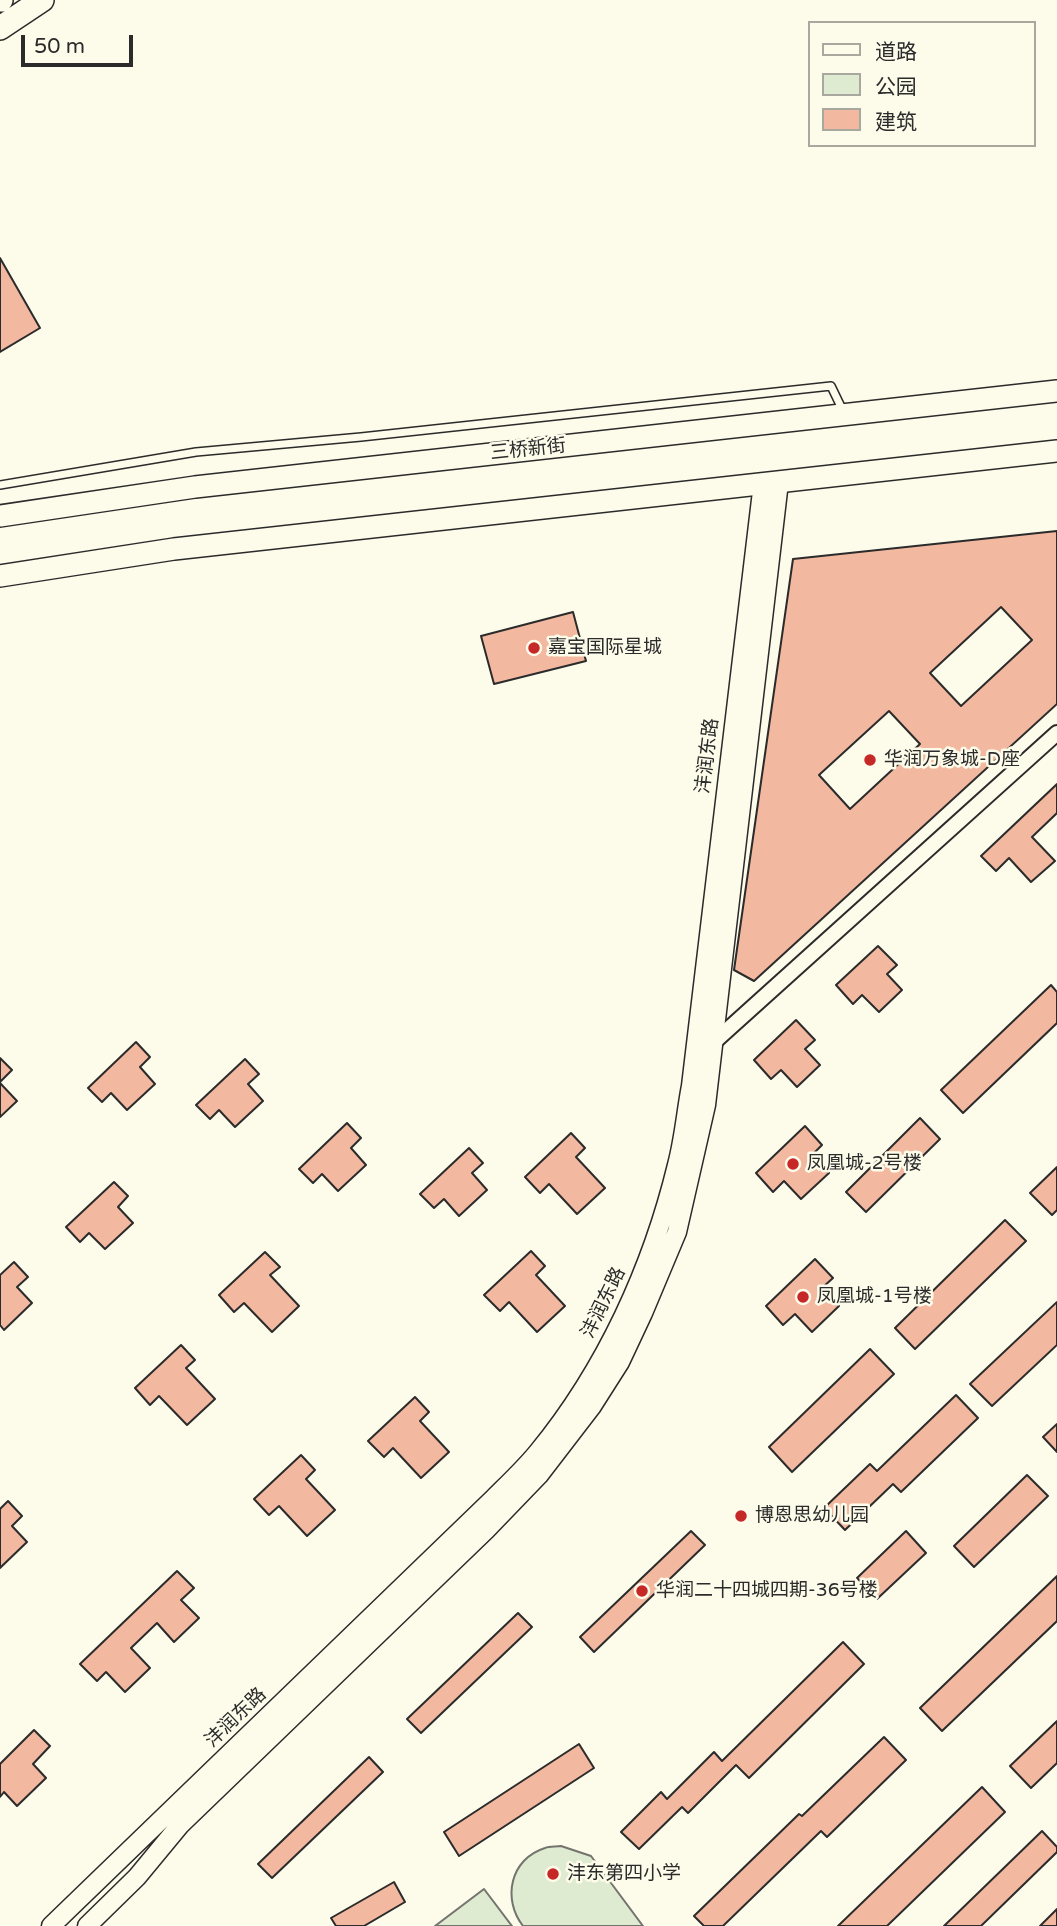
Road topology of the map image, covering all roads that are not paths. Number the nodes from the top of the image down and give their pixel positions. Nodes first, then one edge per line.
1 (43, 0) edge
2 (0, 28) edge
3 (1057, 391) edge
4 (844, 414) junction
5 (1057, 451) edge
6 (771, 483) junction
7 (0, 485) edge
8 (0, 516) edge
9 (0, 576) edge
10 (1057, 733) edge
11 (714, 1042) junction
12 (51, 1926) edge
13 (87, 1926) edge

1 - 2 highway
3 - 4 main road, 三桥新街
4 - 7 lane
4 - 8 main road, 三桥新街
5 - 6 main road
6 - 9 main road
6 - 11 street, 沣润东路
6 - 12 street, 沣润东路
10 - 11 street
11 - 13 street, 沣润东路

